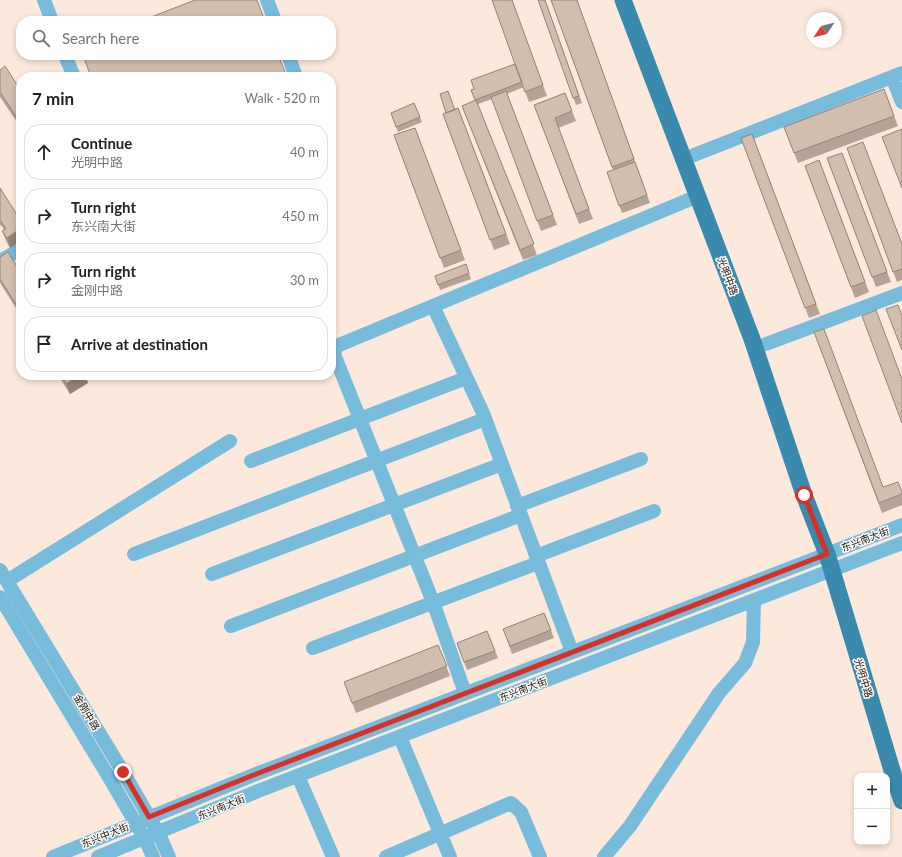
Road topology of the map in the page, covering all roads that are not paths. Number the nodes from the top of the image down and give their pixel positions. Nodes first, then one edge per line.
1 (44, 0) edge
2 (266, 0) edge
3 (623, 0) edge
4 (635, 0) edge
5 (50, 16) edge
6 (273, 16) edge
7 (67, 60) edge
8 (290, 60) edge
9 (72, 72) edge
10 (294, 72) edge
11 (897, 75) edge
12 (902, 102) edge
13 (694, 154) junction
14 (698, 196) junction
15 (16, 251) edge
16 (0, 261) edge
17 (902, 292) edge
18 (433, 306) junction
19 (766, 344) junction
20 (336, 348) edge
21 (336, 359) edge
22 (466, 378) junction
23 (360, 419) junction
24 (485, 419) junction
25 (230, 441) dead end
26 (641, 459) dead end
27 (251, 461) dead end
28 (376, 461) junction
29 (502, 464) junction
30 (394, 505) junction
31 (519, 511) junction
32 (654, 511) dead end
33 (902, 525) edge
34 (902, 543) edge
35 (134, 554) dead end
36 (827, 554) junction
37 (414, 555) junction
38 (537, 560) junction
39 (832, 570) junction
40 (212, 574) dead end
41 (3, 575) edge
42 (0, 598) edge
43 (754, 600) junction
44 (433, 602) junction
45 (231, 626) dead end
46 (313, 648) dead end
47 (572, 652) junction
48 (465, 693) junction
49 (400, 736) junction
50 (298, 776) junction
51 (902, 801) edge
52 (149, 817) junction
53 (135, 823) junction
54 (158, 832) junction
55 (440, 833) junction
56 (144, 838) junction
57 (53, 857) edge
58 (98, 857) edge
59 (153, 857) edge
60 (169, 857) edge
61 (333, 857) edge
62 (386, 857) edge
63 (450, 857) edge
64 (540, 857) edge
65 (604, 857) edge

1 - 5 street
2 - 6 street
3 - 14 main road, 光明中路
4 - 13 main road, 光明中路
7 - 9 street
8 - 10 street
11 - 12 street
11 - 13 street
13 - 19 main road, 光明中路
14 - 18 street
14 - 36 main road, 光明中路
15 - 16 street
17 - 19 street
18 - 20 street
18 - 22 street
19 - 36 main road, 光明中路
21 - 23 street
22 - 23 street
22 - 24 street
23 - 27 street
23 - 28 street
24 - 28 street
24 - 29 street
25 - 41 street
26 - 31 street
28 - 30 street
28 - 35 street
29 - 30 street
29 - 31 street
30 - 37 street
30 - 40 street
31 - 37 street
31 - 38 street
32 - 38 street
33 - 36 street, 东兴南大街
34 - 39 street, 东兴南大街
36 - 39 main road, 光明中路
36 - 47 street, 东兴南大街
37 - 44 street
37 - 45 street
38 - 44 street
38 - 47 street
39 - 43 street, 东兴南大街
39 - 51 main road, 光明中路
41 - 52 street, 金刚中路
42 - 53 street, 金刚中路
43 - 49 street, 东兴南大街
43 - 65 street
44 - 46 street
44 - 48 street
47 - 48 street, 东兴南大街
48 - 52 street, 东兴南大街
49 - 50 street, 东兴南大街
49 - 55 street
50 - 54 street, 东兴南大街
50 - 61 street
52 - 53 street, 东兴南大街
52 - 54 street, 金刚中路
53 - 56 street, 金刚中路
53 - 57 street, 东兴中大街
54 - 56 street, 东兴南大街
54 - 60 street, 金刚中路
55 - 62 street
55 - 63 street
55 - 64 street
56 - 58 street, 东兴中大街
56 - 59 street, 金刚中路

